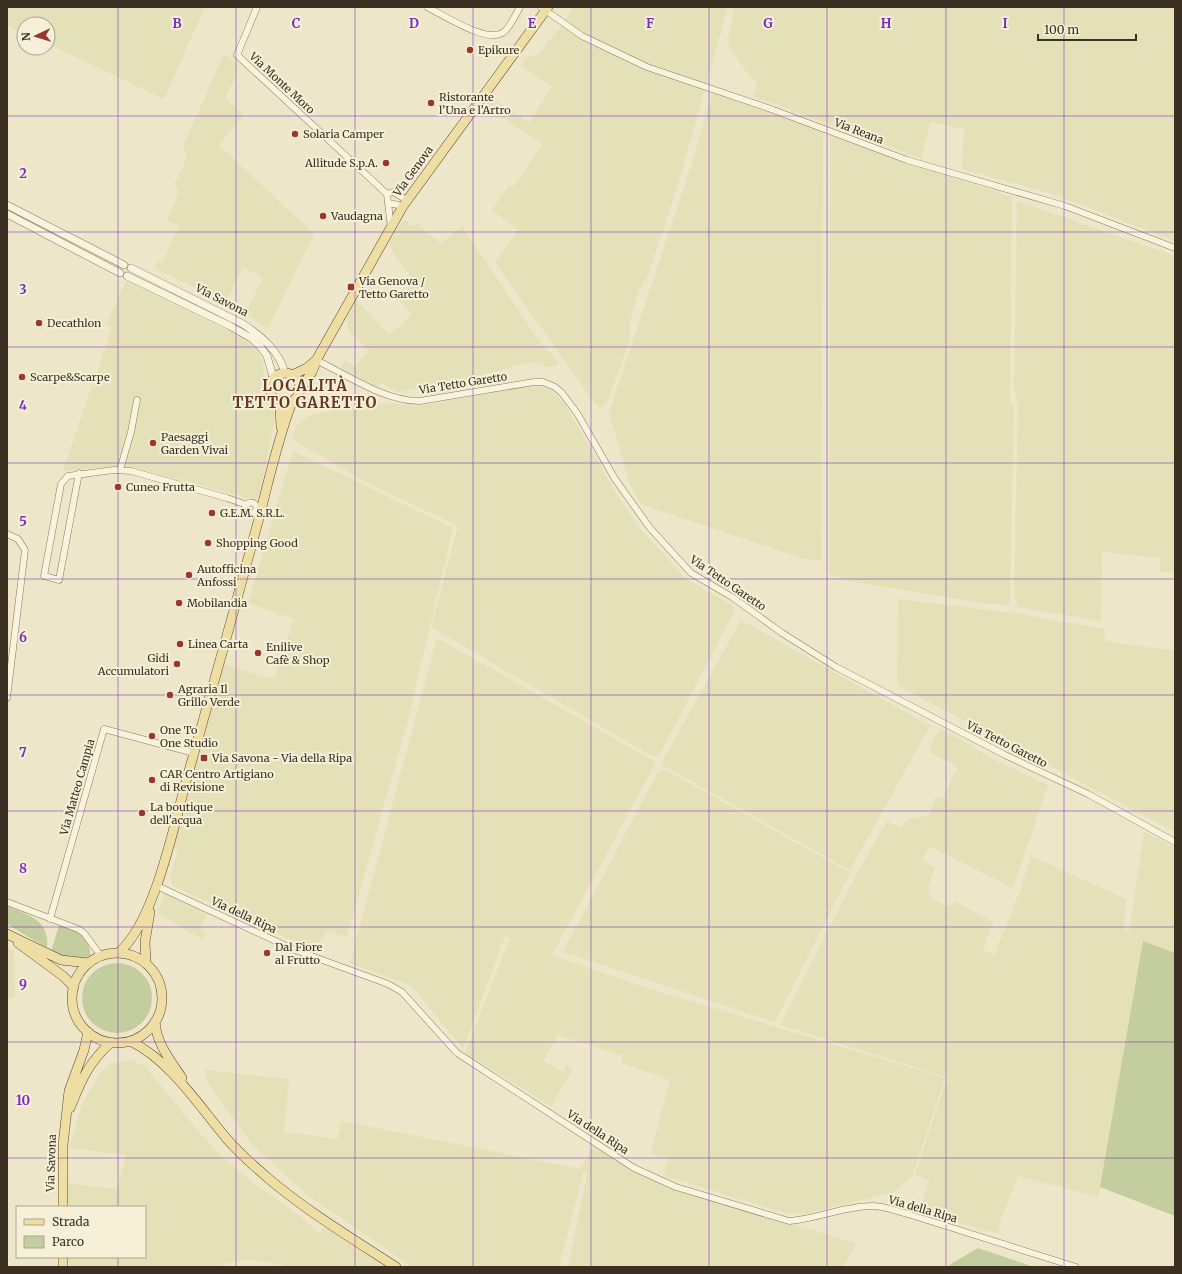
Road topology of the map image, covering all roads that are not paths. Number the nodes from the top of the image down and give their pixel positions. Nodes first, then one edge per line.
1 (257, 7) edge
2 (427, 7) edge
3 (520, 7) edge
4 (545, 8) edge
5 (387, 194) junction
6 (388, 203) junction
7 (405, 203) junction
8 (7, 205) edge
9 (7, 214) edge
10 (391, 228) junction
11 (1175, 248) edge
12 (316, 360) junction
13 (288, 375) junction
14 (274, 380) junction
15 (300, 388) junction
16 (137, 400) dead end
17 (278, 401) junction
18 (292, 402) junction
19 (281, 434) junction
20 (120, 470) junction
21 (79, 473) junction
22 (259, 511) junction
23 (7, 534) edge
24 (7, 698) edge
25 (194, 753) junction
26 (1175, 842) edge
27 (157, 886) junction
28 (152, 899) junction
29 (7, 902) edge
30 (50, 919) junction
31 (7, 934) edge
32 (35, 951) junction
33 (118, 953) junction
34 (101, 956) junction
35 (146, 963) junction
36 (88, 964) junction
37 (74, 986) junction
38 (156, 1021) junction
39 (88, 1032) junction
40 (130, 1041) junction
41 (111, 1042) junction
42 (193, 1096) junction
43 (66, 1119) junction
44 (62, 1206) edge
45 (396, 1267) edge
46 (1076, 1267) edge

1 - 5 street, Via Monte Moro
2 - 3 street
4 - 7 main road, Via Genova
4 - 11 street, Via Reana
5 - 6 street
5 - 7 street, Via Monte Moro
6 - 7 street
6 - 10 street
7 - 10 main road, Via Genova
8 - 13 street, Via Savona
9 - 14 street, Via Savona
10 - 12 main road, Via Genova
12 - 13 main road, Via Genova
12 - 15 main road, Via Genova
12 - 26 street, Via Tetto Garetto
13 - 14 main road
13 - 15 main road
14 - 17 main road
15 - 18 main road
16 - 20 street
17 - 18 main road
17 - 19 main road
18 - 19 main road
19 - 22 main road
20 - 21 street
20 - 22 street
21 - 21 street
22 - 25 main road
23 - 24 street
25 - 27 main road
25 - 30 street, Via Matteo Campia
27 - 28 main road
27 - 46 street, Via della Ripa
28 - 33 main road
28 - 35 main road
29 - 30 street
30 - 34 street
31 - 32 main road
32 - 36 main road
32 - 37 main road
33 - 34 main road
33 - 35 main road
34 - 36 main road
35 - 38 main road
36 - 37 main road
37 - 39 main road
38 - 40 main road
38 - 42 main road
39 - 41 main road
39 - 43 main road, Via Savona
40 - 41 main road
40 - 42 main road
41 - 43 main road, Via Savona
42 - 45 main road
43 - 44 main road, Via Savona

